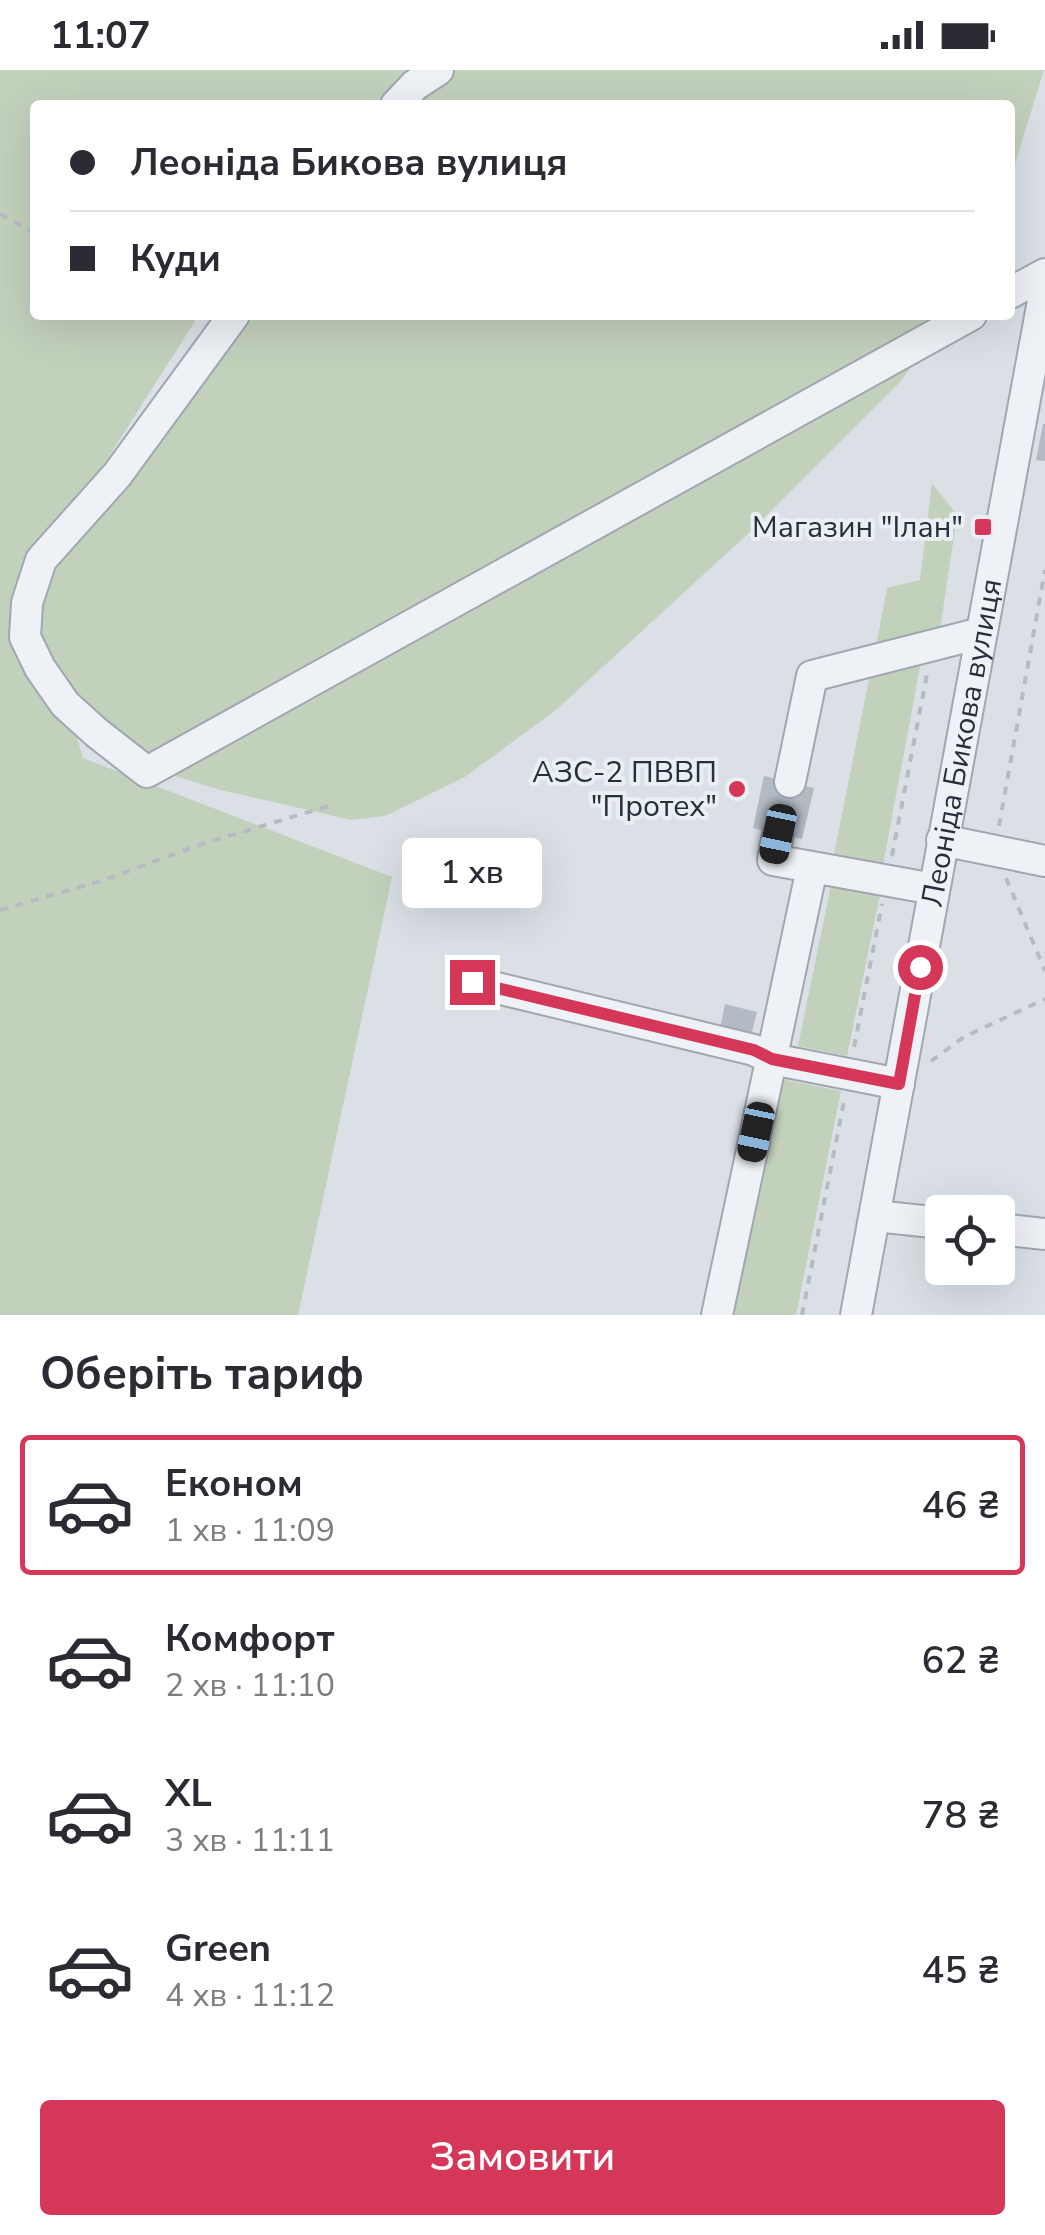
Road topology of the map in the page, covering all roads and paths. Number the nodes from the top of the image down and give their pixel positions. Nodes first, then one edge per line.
1 (438, 70) edge
2 (401, 100) edge
3 (0, 214) edge
4 (30, 229) edge
5 (1045, 274) edge
6 (1045, 290) edge
7 (1015, 291) edge
8 (230, 320) edge
9 (962, 320) edge
10 (1045, 570) edge
11 (981, 633) junction
12 (933, 644) junction
13 (790, 782) tunnel mouth
14 (332, 805) dead end
15 (778, 834) tunnel mouth
16 (942, 840) junction
17 (994, 850) junction
18 (1045, 861) edge
19 (812, 868) junction
20 (886, 882) junction
21 (934, 889) junction
22 (0, 910) edge
23 (1045, 972) edge
24 (472, 982) dead end
25 (1045, 999) edge
26 (964, 1037) dead end
27 (772, 1059) junction
28 (849, 1075) junction
29 (899, 1084) junction
30 (875, 1216) junction
31 (925, 1221) edge
32 (1015, 1231) edge
33 (1045, 1234) edge
34 (717, 1315) edge
35 (802, 1315) edge
36 (856, 1315) edge

1 - 2 street
3 - 4 path
5 - 7 street
6 - 11 street, Леоніда Бикова вулиця
8 - 9 street
10 - 17 path
11 - 12 street
11 - 16 street, Леоніда Бикова вулиця
12 - 13 street
12 - 20 path
14 - 22 path
15 - 19 street
16 - 17 street
16 - 21 street, Леоніда Бикова вулиця
17 - 18 street
17 - 23 path
19 - 20 street
19 - 27 street
20 - 21 street
20 - 28 path
21 - 29 street, Леоніда Бикова вулиця
24 - 27 street
25 - 26 path
27 - 28 street
27 - 34 street
28 - 29 street
28 - 35 path
29 - 30 street, Леоніда Бикова вулиця
30 - 31 street
30 - 36 street, Леоніда Бикова вулиця
32 - 33 street

